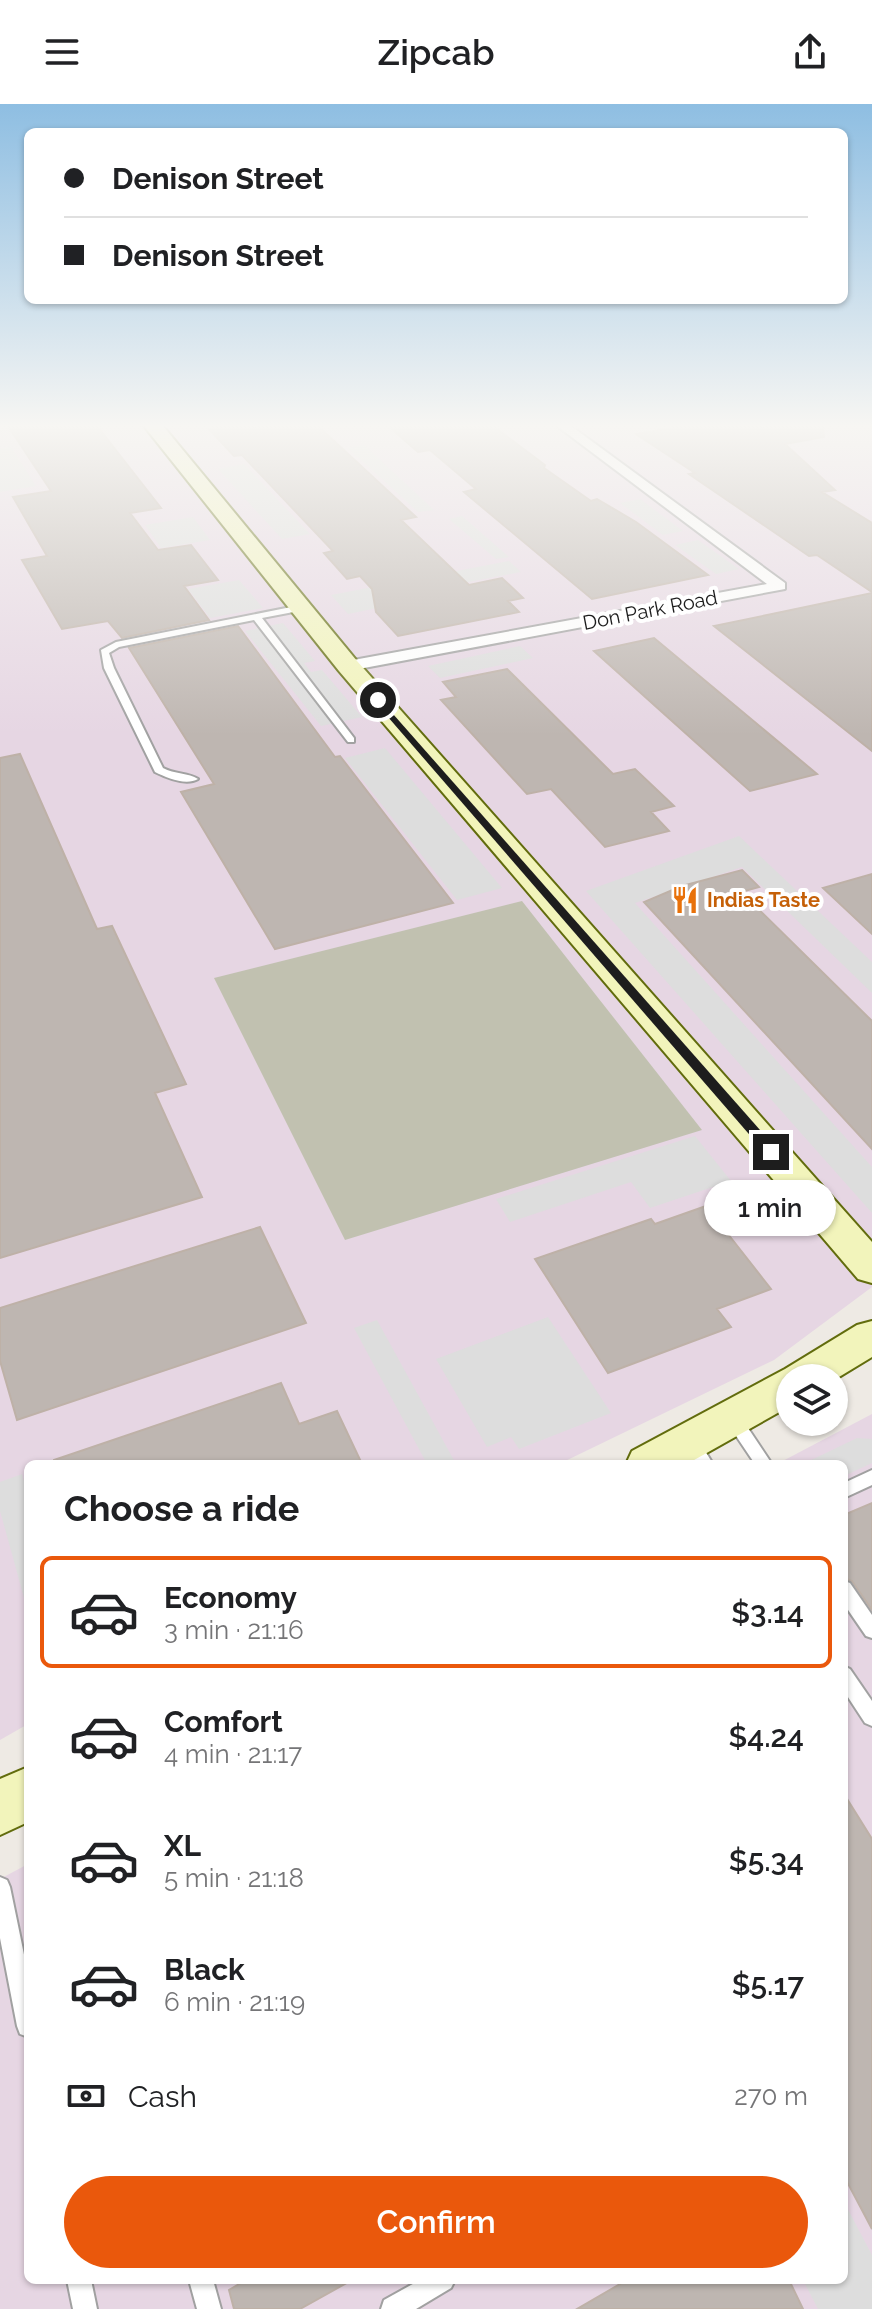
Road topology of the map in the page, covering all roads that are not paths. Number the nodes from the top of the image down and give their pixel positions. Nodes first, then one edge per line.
1 (237, 529) edge
2 (703, 529) edge
3 (301, 608) junction
4 (256, 617) junction
5 (348, 666) junction
6 (351, 740) dead end
7 (193, 779) dead end
8 (872, 1268) edge
9 (872, 1337) edge
10 (826, 1364) edge
11 (776, 1393) edge
12 (731, 1418) junction
13 (697, 1453) edge
14 (666, 1460) edge
15 (761, 1460) edge
16 (872, 1477) edge
17 (848, 1489) edge
18 (848, 1595) edge
19 (872, 1630) edge
20 (848, 1681) edge
21 (872, 1717) edge
22 (24, 1795) edge
23 (0, 1808) edge
24 (0, 1887) edge
25 (24, 2006) edge
26 (80, 2284) edge
27 (202, 2284) edge
28 (436, 2284) edge
29 (85, 2309) edge
30 (209, 2309) edge
31 (393, 2309) edge

1 - 3 street
2 - 5 street, Don Park Road
3 - 4 lane
3 - 5 street
4 - 6 lane
4 - 7 lane
5 - 8 street
9 - 10 street
11 - 12 street
12 - 13 street
12 - 15 lane
13 - 14 street
16 - 17 lane
18 - 19 lane
20 - 21 lane
22 - 23 street
24 - 25 lane
26 - 29 lane
27 - 30 lane
28 - 31 lane

